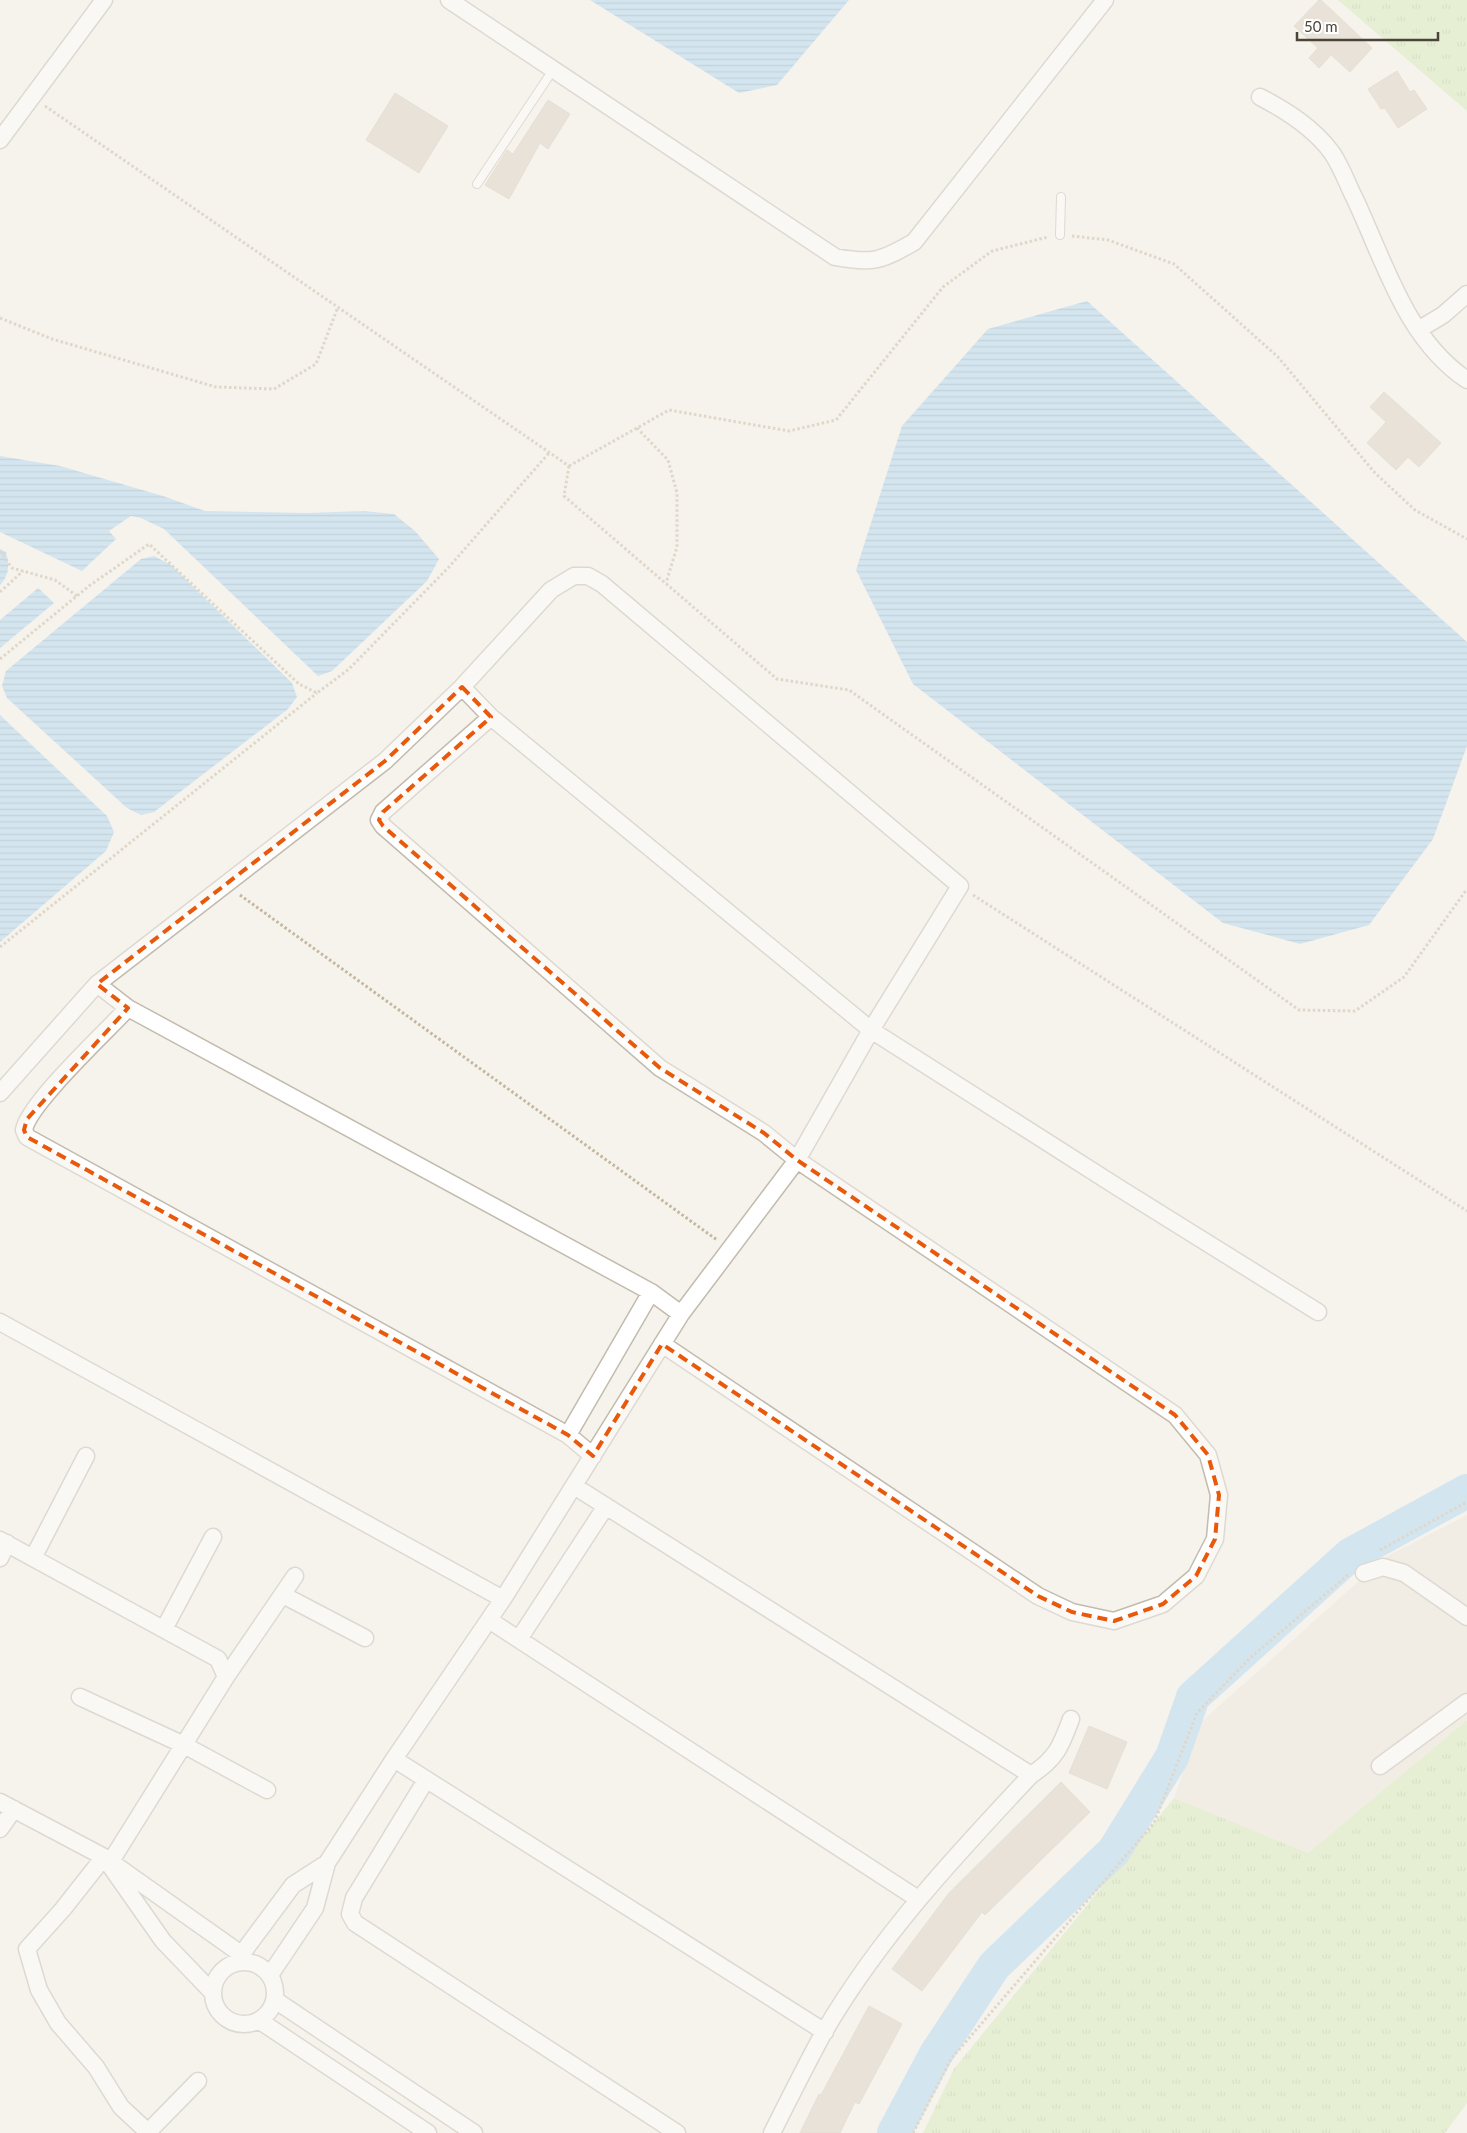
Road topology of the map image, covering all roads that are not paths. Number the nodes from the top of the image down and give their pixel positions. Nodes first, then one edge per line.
1 (104, 0) edge
2 (449, 0) edge
3 (1105, 0) edge
4 (553, 70) junction
5 (1260, 97) dead end
6 (0, 140) edge
7 (477, 184) dead end
8 (1061, 197) dead end
9 (1060, 235) road end
10 (1467, 294) edge
11 (1418, 330) junction
12 (1467, 380) edge
13 (462, 686) junction
14 (491, 717) junction
15 (97, 984) junction
16 (128, 1008) junction
17 (871, 1030) junction
18 (0, 1093) edge
19 (797, 1160) junction
20 (650, 1292) junction
21 (1318, 1312) dead end
22 (681, 1314) junction
23 (0, 1322) edge
24 (662, 1344) junction
25 (568, 1434) junction
26 (86, 1456) dead end
27 (593, 1456) junction
28 (574, 1486) junction
29 (606, 1506) junction
30 (213, 1537) dead end
31 (2, 1547) edge
32 (33, 1558) junction
33 (1358, 1573) road end
34 (295, 1576) dead end
35 (283, 1595) junction
36 (503, 1599) junction
37 (1467, 1617) edge
38 (489, 1620) junction
39 (164, 1629) junction
40 (365, 1638) dead end
41 (519, 1639) junction
42 (226, 1677) junction
43 (80, 1697) dead end
44 (1467, 1702) edge
45 (1071, 1719) dead end
46 (184, 1745) junction
47 (394, 1760) junction
48 (1380, 1766) dead end
49 (1031, 1775) junction
50 (426, 1780) junction
51 (267, 1790) dead end
52 (7, 1806) edge
53 (0, 1829) edge
54 (107, 1859) junction
55 (327, 1863) junction
56 (918, 1899) junction
57 (238, 1959) junction
58 (270, 1975) junction
59 (213, 1993) junction
60 (276, 2000) junction
61 (260, 2021) junction
62 (825, 2032) junction
63 (198, 2082) dead end
64 (149, 2133) edge
65 (428, 2133) edge
66 (474, 2133) edge
67 (677, 2133) edge
68 (772, 2133) edge

1 - 6 street
2 - 4 street
3 - 4 street
4 - 7 lane
5 - 11 street
8 - 9 lane
10 - 11 street
11 - 12 street
13 - 14 street
13 - 15 street
13 - 17 street
14 - 17 street
14 - 19 street
15 - 16 street
15 - 18 street
16 - 20 street
16 - 25 street
17 - 19 street
17 - 21 street
19 - 22 street
19 - 24 street
20 - 22 street
20 - 25 street
22 - 24 street
23 - 36 street
24 - 27 street
25 - 27 street
26 - 32 street
27 - 28 street
28 - 29 street
28 - 36 street
29 - 41 street
29 - 49 street
30 - 39 street
31 - 32 street
32 - 39 street
33 - 37 street
34 - 35 street
35 - 40 street
35 - 42 street
36 - 38 street
38 - 41 street
38 - 47 street
39 - 42 street
41 - 56 street
42 - 46 street
43 - 46 street
44 - 48 street
45 - 49 street
46 - 51 street
46 - 54 street
47 - 50 street
47 - 55 street
49 - 56 street
50 - 62 street
50 - 67 street
52 - 53 street
52 - 54 street
54 - 57 street
54 - 59 street
54 - 64 street
55 - 57 street
55 - 58 street
56 - 62 street
57 - 58 street
57 - 59 street
58 - 60 street
59 - 61 street
60 - 61 street
60 - 66 street
61 - 65 street
62 - 68 street
63 - 64 street

